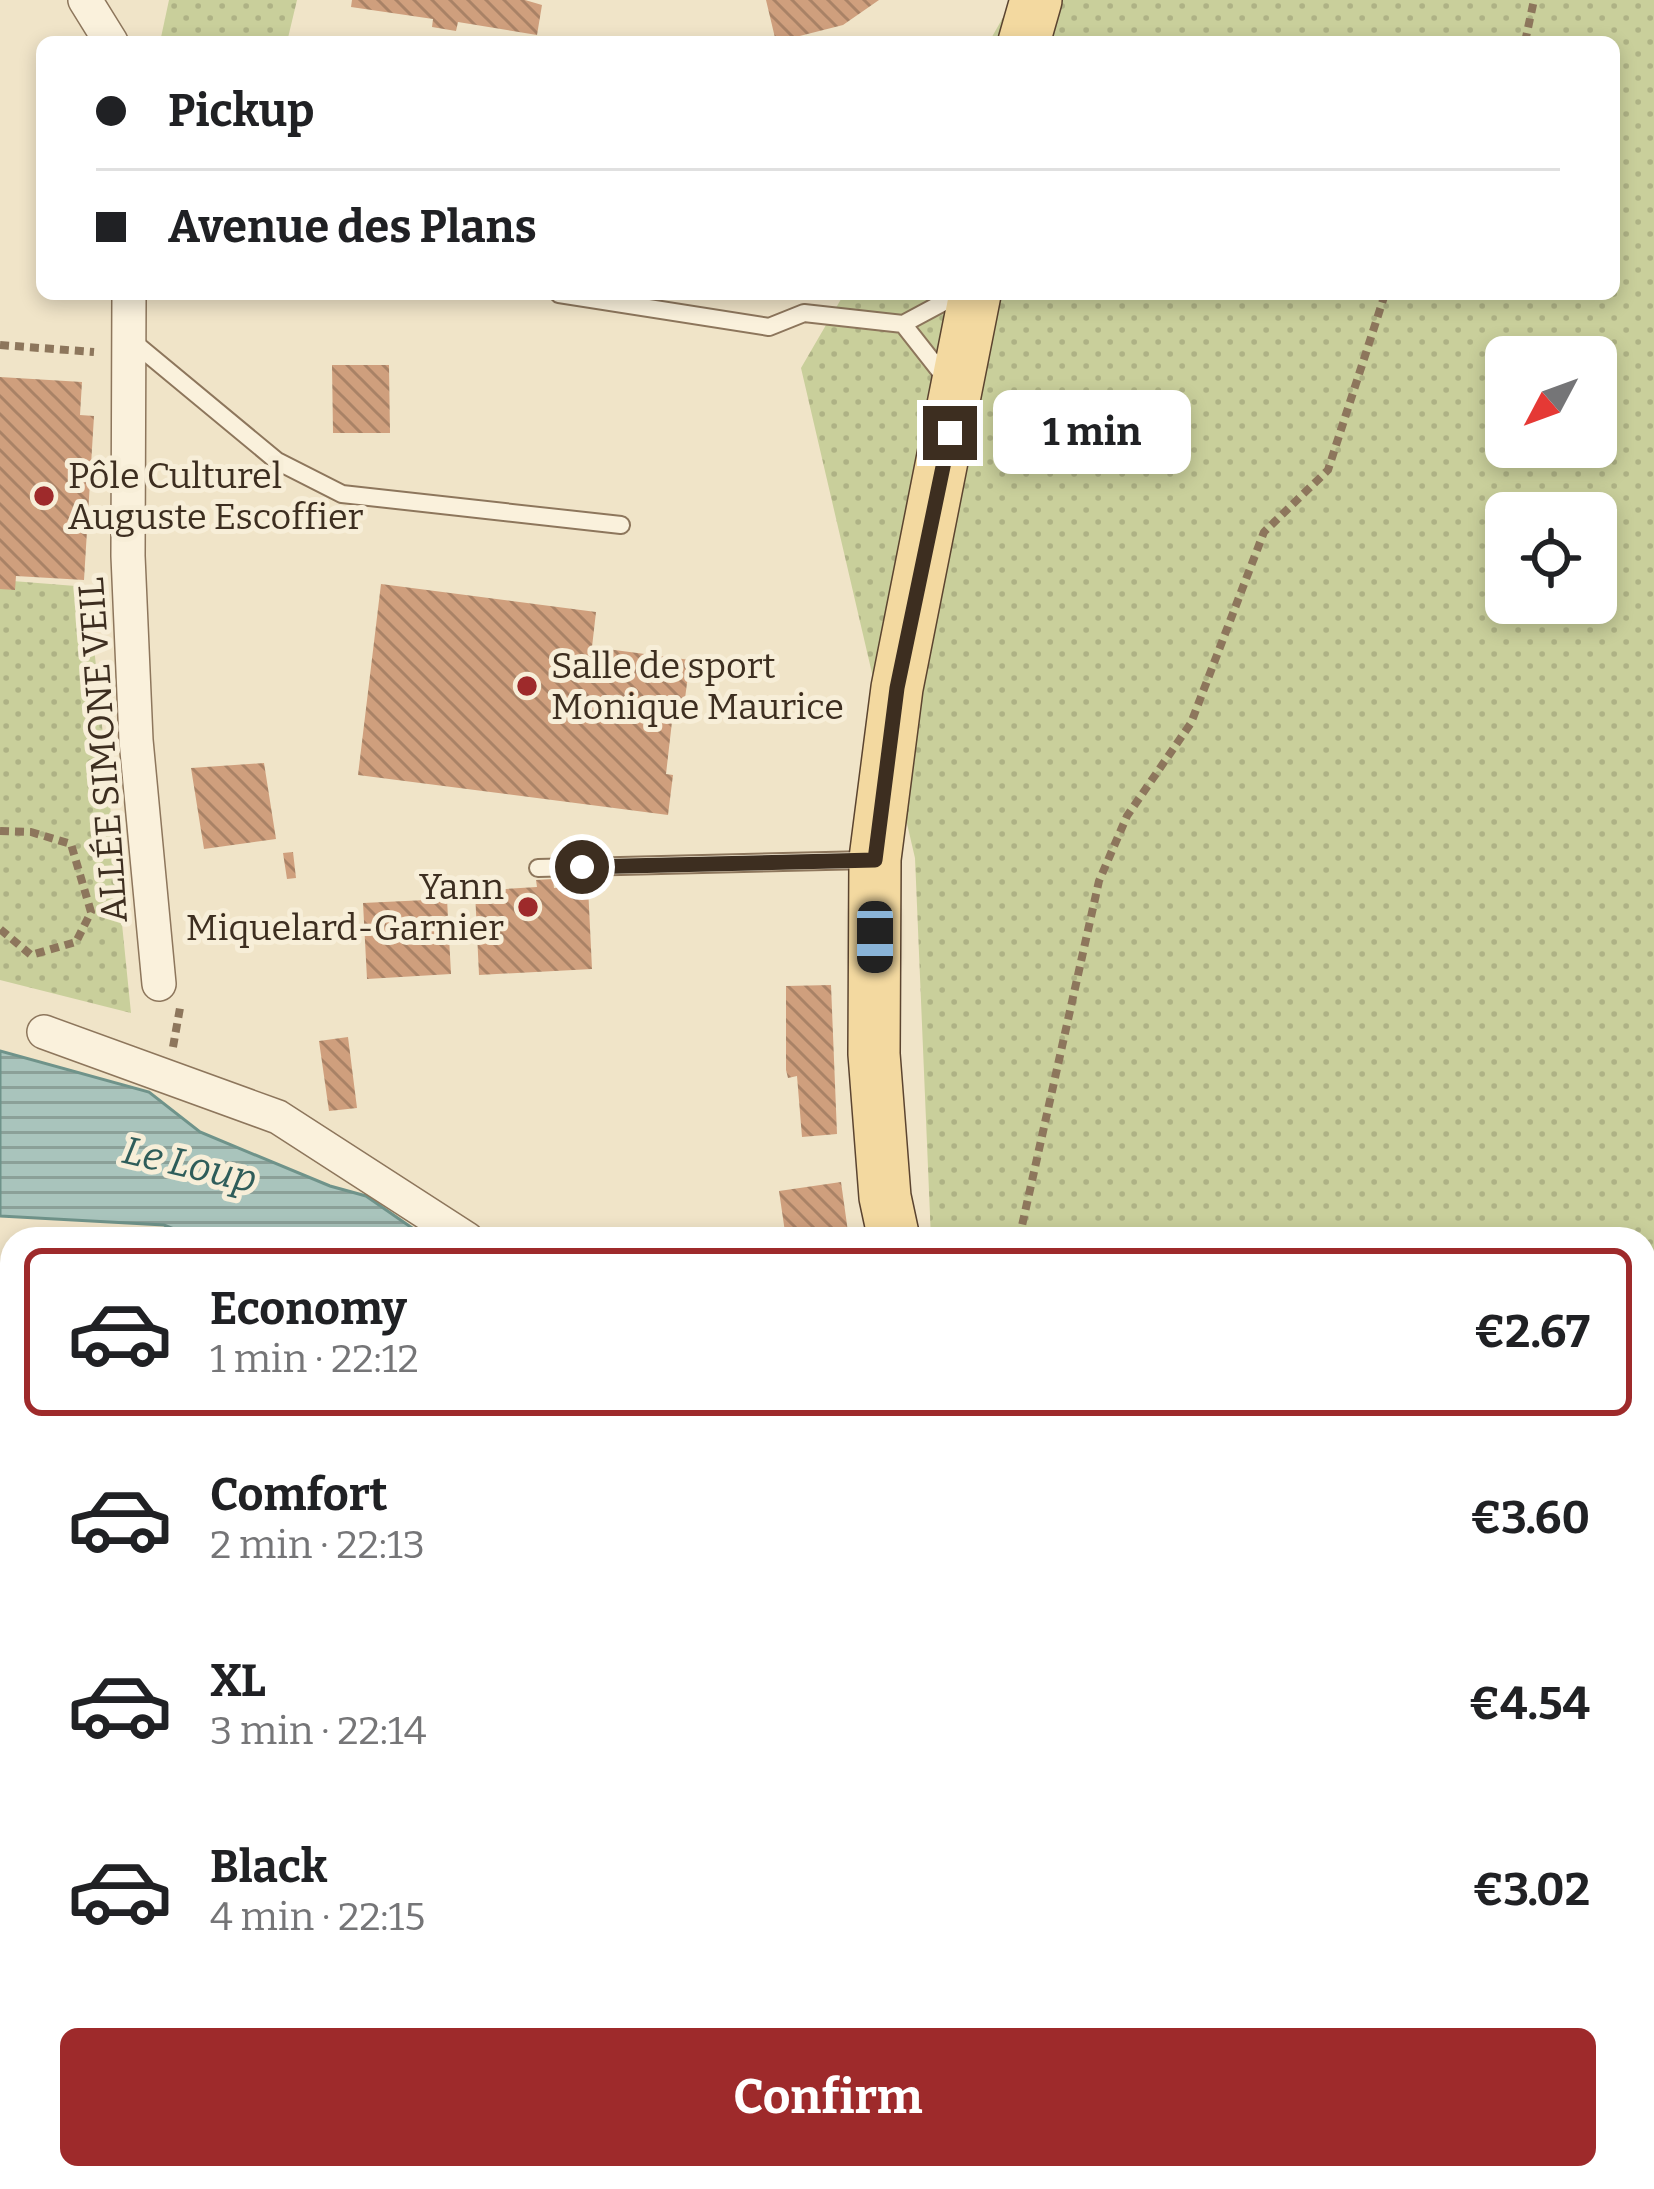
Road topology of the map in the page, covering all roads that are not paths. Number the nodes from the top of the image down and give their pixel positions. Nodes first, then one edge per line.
1 (85, 0) edge
2 (1036, 0) edge
3 (108, 36) edge
4 (1026, 36) edge
5 (129, 300) edge
6 (597, 300) edge
7 (948, 300) edge
8 (974, 300) edge
9 (903, 324) junction
10 (131, 339) junction
11 (956, 401) junction
12 (622, 525) dead end
13 (875, 860) junction
14 (538, 868) dead end
15 (159, 984) road end
16 (44, 1032) dead end
17 (448, 1227) edge
18 (891, 1227) edge

1 - 3 street
2 - 4 main road
5 - 10 street, ALLÉE SIMONE VEIL
6 - 9 lane
7 - 9 lane
8 - 11 main road
9 - 11 lane
10 - 12 lane
10 - 15 street, ALLÉE SIMONE VEIL
11 - 13 main road
13 - 14 lane
13 - 18 main road
16 - 17 street

